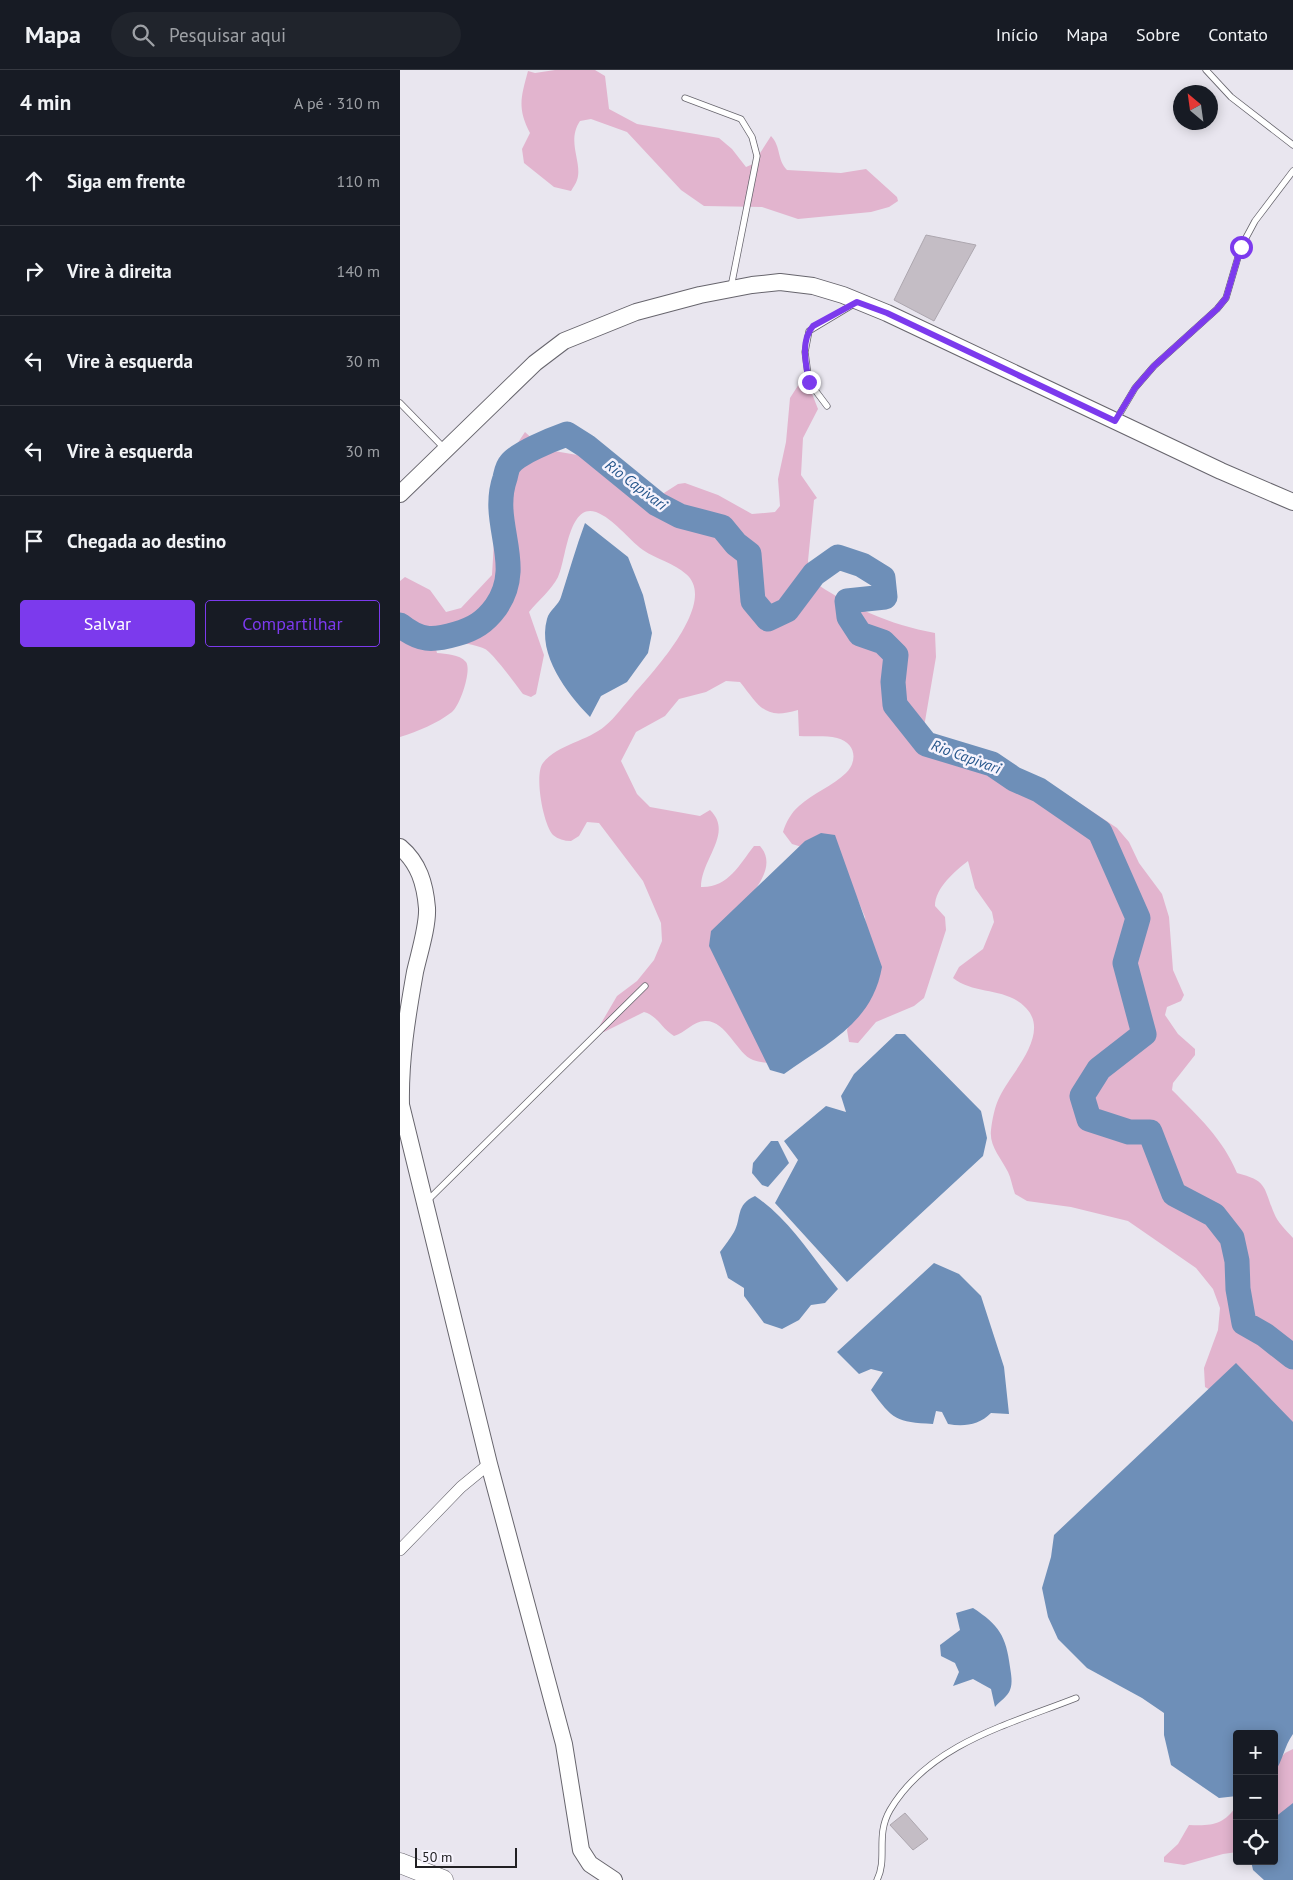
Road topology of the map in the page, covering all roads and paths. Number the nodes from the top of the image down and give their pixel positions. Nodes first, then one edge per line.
1 (1206, 70) edge
2 (685, 98) dead end
3 (1293, 146) edge
4 (1293, 171) edge
5 (731, 289) junction
6 (857, 302) junction
7 (400, 403) edge
8 (827, 406) dead end
9 (1115, 421) junction
10 (446, 449) junction
11 (400, 494) edge
12 (1293, 502) edge
13 (400, 848) edge
14 (645, 986) dead end
15 (425, 1203) junction
16 (489, 1464) junction
17 (400, 1550) edge
18 (1076, 1698) dead end
19 (400, 1863) edge
20 (443, 1880) edge
21 (614, 1880) edge
22 (877, 1880) edge

1 - 3 lane
2 - 5 lane
4 - 9 lane
5 - 6 main road
5 - 10 main road
6 - 8 lane
6 - 9 main road
7 - 10 lane
9 - 12 main road
10 - 11 main road
13 - 15 main road
14 - 15 lane
15 - 16 main road
16 - 17 street
16 - 21 main road
18 - 22 lane
19 - 20 highway

